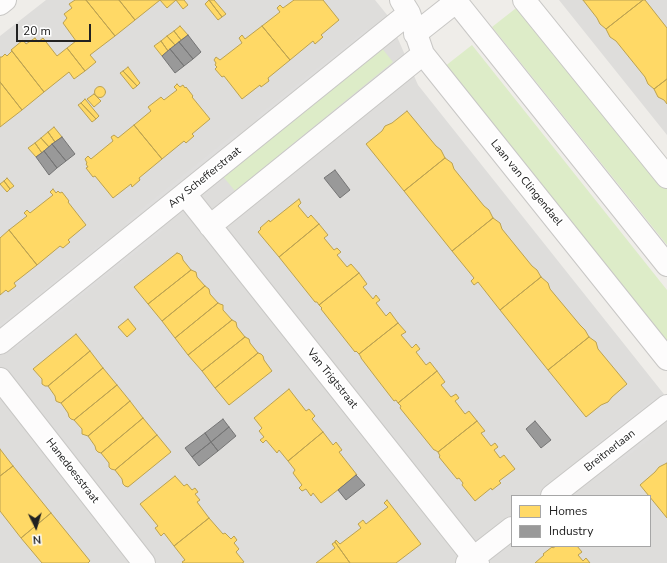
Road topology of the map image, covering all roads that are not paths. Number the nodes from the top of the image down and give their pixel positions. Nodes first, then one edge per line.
1 (5, 0) edge
2 (456, 0) edge
3 (524, 0) edge
4 (0, 4) edge
5 (405, 7) edge
6 (415, 34) junction
7 (423, 54) junction
8 (667, 177) edge
9 (185, 194) junction
10 (210, 226) junction
11 (667, 265) edge
12 (0, 343) edge
13 (667, 359) edge
14 (0, 379) edge
15 (667, 406) edge
16 (553, 495) edge
17 (511, 529) edge
18 (473, 561) edge
19 (144, 563) edge

1 - 4 street
2 - 6 street
2 - 11 street
3 - 8 street
5 - 6 street, Laan van Clingendael
5 - 9 street, Ary Schefferstraat
6 - 7 street, Laan van Clingendael
7 - 10 street
7 - 13 street, Laan van Clingendael
9 - 10 street, Van Trigtstraat
9 - 12 street, Ary Schefferstraat
10 - 18 street, Van Trigtstraat
14 - 19 street, Hanedoesstraat
15 - 16 street, Breitnerlaan
17 - 18 street

